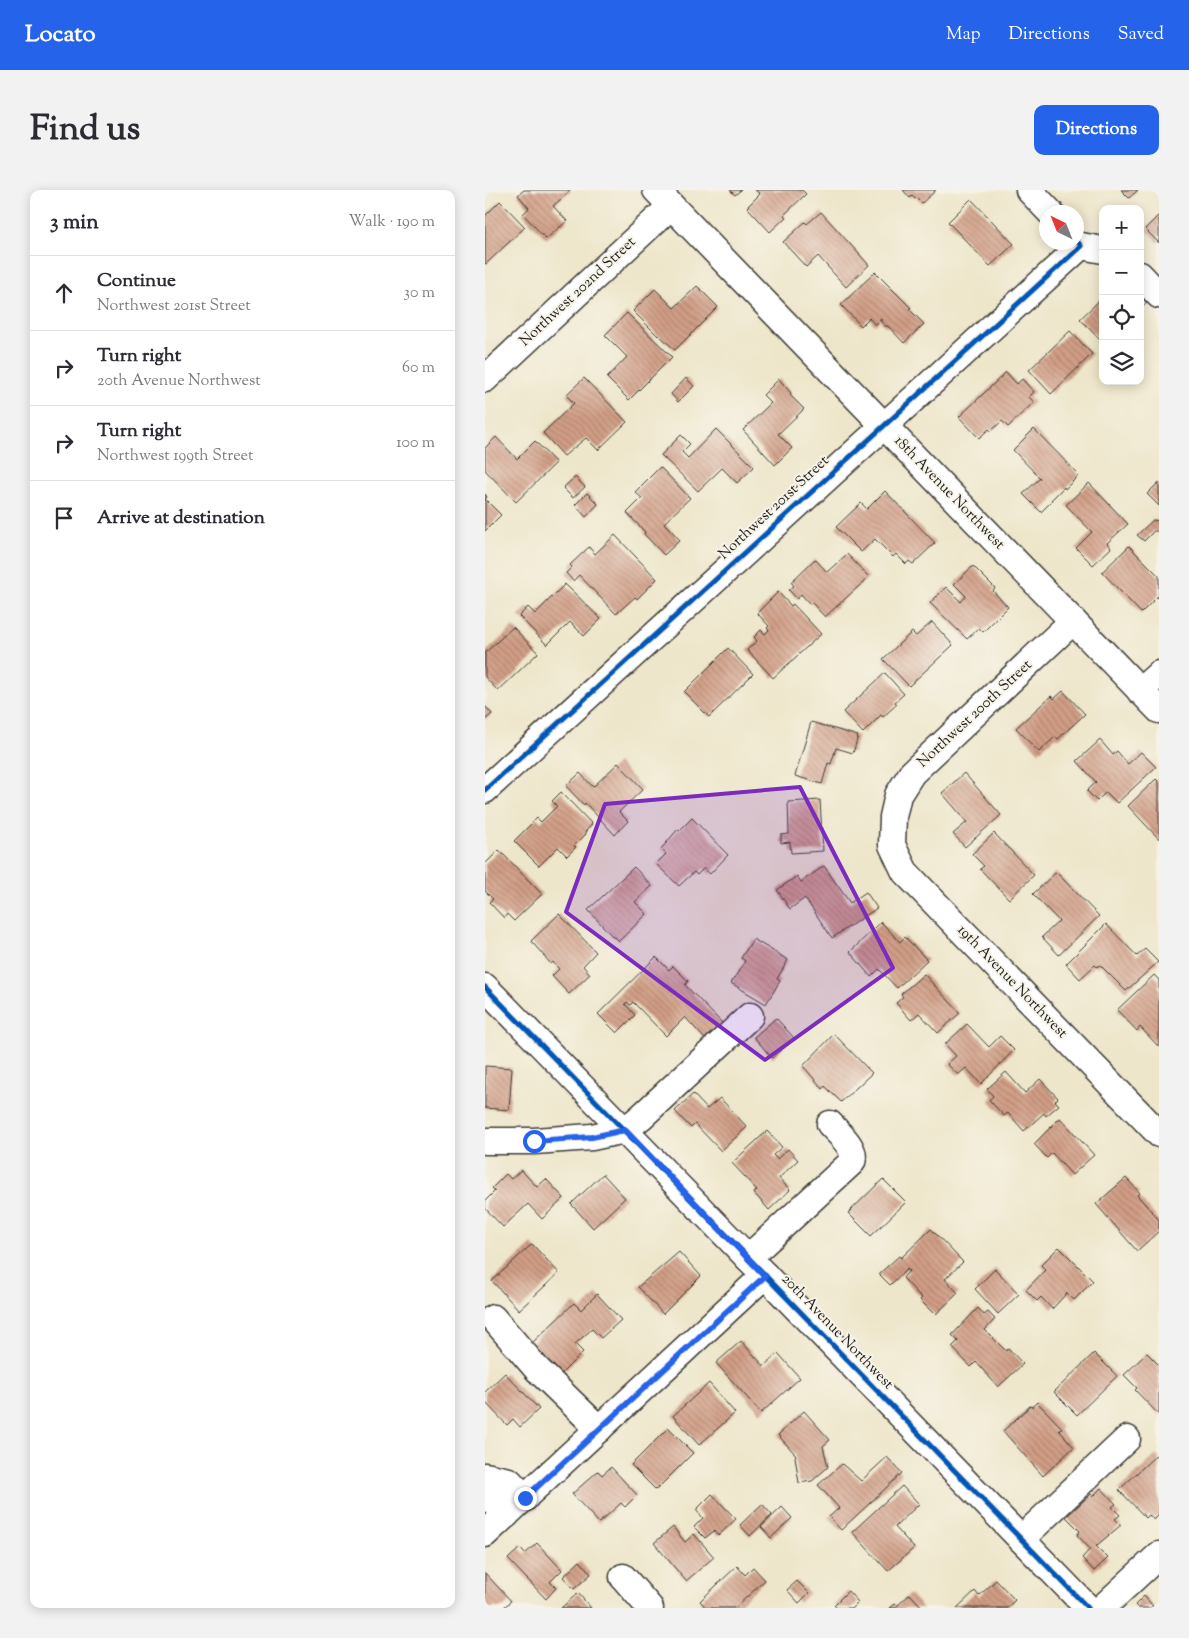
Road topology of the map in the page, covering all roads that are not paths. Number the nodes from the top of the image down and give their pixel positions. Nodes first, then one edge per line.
1 (1029, 190) edge
2 (664, 198) edge
3 (1043, 205) edge
4 (1087, 245) edge
5 (1144, 279) edge
6 (1159, 295) edge
7 (485, 378) edge
8 (883, 425) junction
9 (1073, 621) junction
10 (1150, 682) edge
11 (1159, 710) edge
12 (485, 790) edge
13 (893, 817) joint
14 (485, 987) edge
15 (750, 1016) dead end
16 (830, 1124) dead end
17 (625, 1130) junction
18 (1159, 1134) edge
19 (485, 1141) edge
20 (757, 1267) junction
21 (493, 1318) dead end
22 (599, 1429) junction
23 (1127, 1439) dead end
24 (485, 1476) edge
25 (525, 1498) junction
26 (492, 1523) edge
27 (1021, 1539) junction
28 (1159, 1555) edge
29 (623, 1577) dead end
30 (650, 1608) edge
31 (1088, 1608) edge
32 (1102, 1608) edge

1 - 3 street
2 - 7 street, Northwest 202nd Street
2 - 8 street, 18th Avenue Northwest
4 - 8 street, Northwest 201st Street
5 - 6 street
8 - 9 street, 18th Avenue Northwest
8 - 12 street, Northwest 201st Street
9 - 10 street, 18th Avenue Northwest
9 - 13 street, Northwest 200th Street
10 - 11 street, 18th Avenue Northwest
13 - 18 street, 19th Avenue Northwest
14 - 17 street, 20th Avenue Northwest
15 - 17 street
16 - 20 street
17 - 19 street
17 - 20 street, 20th Avenue Northwest
20 - 22 street
20 - 27 street, 20th Avenue Northwest
21 - 22 street
22 - 25 street
23 - 27 street
24 - 25 street
24 - 26 street
25 - 26 street
27 - 31 street, 20th Avenue Northwest
28 - 32 street
29 - 30 street

